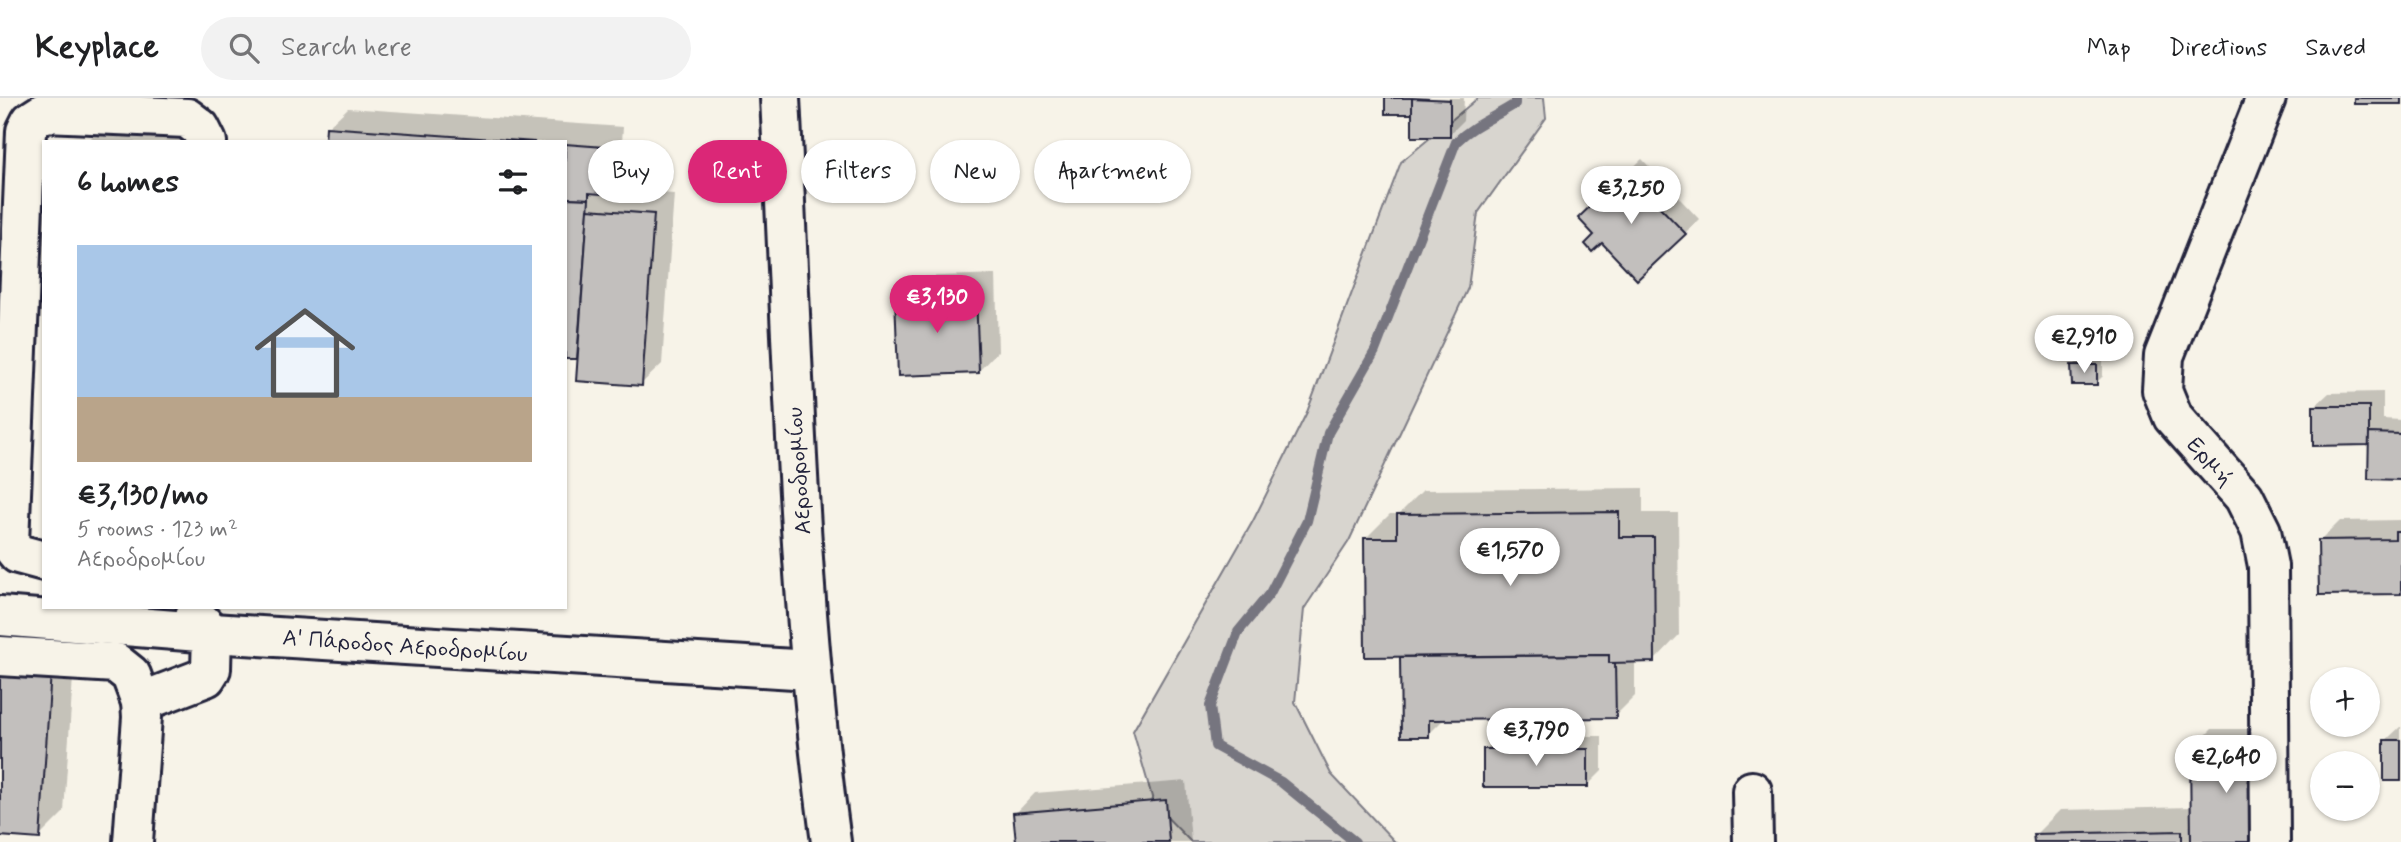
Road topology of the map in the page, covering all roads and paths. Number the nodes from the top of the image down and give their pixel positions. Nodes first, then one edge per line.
1 (780, 98) edge
2 (2266, 98) edge
3 (206, 140) edge
4 (42, 560) edge
5 (0, 616) edge
6 (199, 620) edge
7 (0, 656) edge
8 (810, 670) junction
9 (141, 702) junction
10 (1752, 791) dead end
11 (133, 842) edge
12 (831, 842) edge
13 (1753, 842) edge
14 (2270, 842) edge

1 - 8 street, Αεροδρομίου
2 - 14 street, Ερμή
3 - 4 street
5 - 6 street, Α' Πάροδος Αεροδρομίου
6 - 8 street, Α' Πάροδος Αεροδρομίου
6 - 9 street
7 - 9 street
8 - 12 street, Αεροδρομίου
9 - 11 street
10 - 13 street

